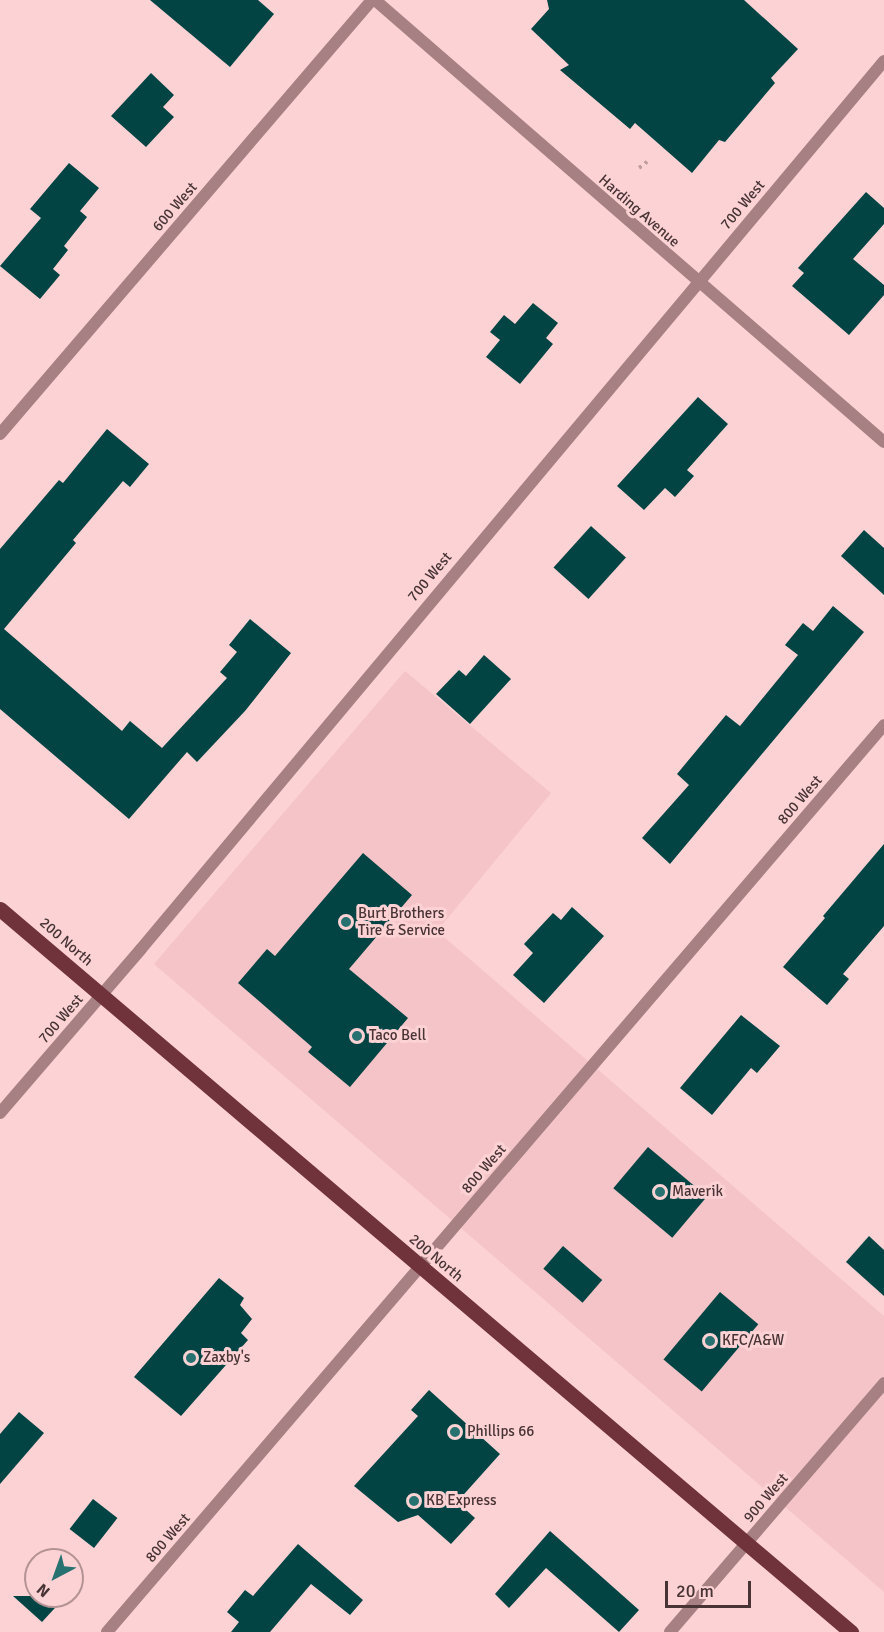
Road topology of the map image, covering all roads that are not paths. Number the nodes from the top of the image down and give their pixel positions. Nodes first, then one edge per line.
1 (373, 0) edge
2 (884, 61) edge
3 (697, 282) junction
4 (0, 434) edge
5 (884, 442) edge
6 (884, 725) edge
7 (0, 909) edge
8 (101, 996) junction
9 (0, 1113) edge
10 (419, 1268) junction
11 (884, 1383) edge
12 (745, 1544) junction
13 (107, 1632) edge
14 (670, 1632) edge
15 (850, 1632) edge

1 - 3 street, Harding Avenue
1 - 4 street, 600 West
2 - 3 street, 700 West
3 - 5 street, Harding Avenue
3 - 8 street, 700 West
6 - 10 street, 800 West
7 - 8 main road, 200 North
8 - 9 street, 700 West
8 - 10 main road, 200 North
10 - 12 main road, 200 North
10 - 13 street, 800 West
11 - 12 street, 900 West
12 - 14 street, 900 West
12 - 15 main road, 200 North

